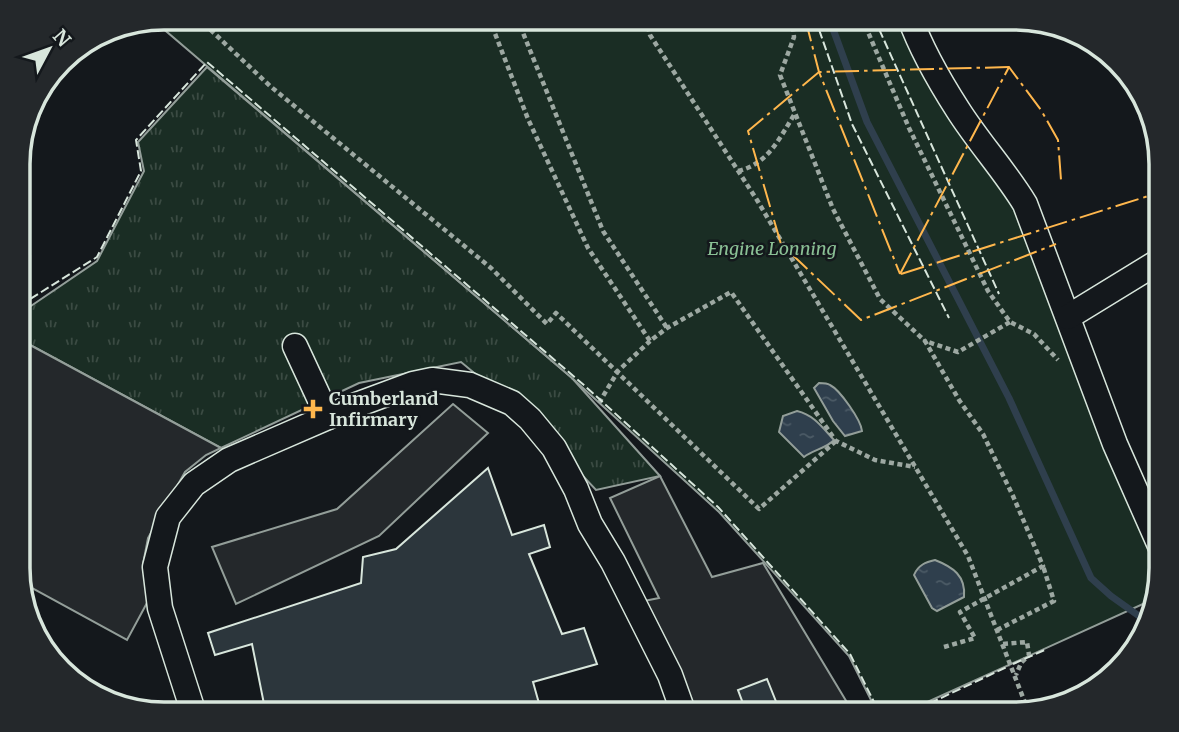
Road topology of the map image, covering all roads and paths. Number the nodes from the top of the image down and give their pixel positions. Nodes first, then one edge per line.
1 (211, 30) edge
2 (494, 30) edge
3 (522, 30) edge
4 (649, 30) edge
5 (793, 30) edge
6 (867, 30) edge
7 (914, 30) edge
8 (794, 114) junction
9 (738, 171) junction
10 (1149, 267) edge
11 (1069, 317) junction
12 (1010, 322) junction
13 (667, 328) junction
14 (650, 341) junction
15 (925, 341) junction
16 (295, 346) dead end
17 (1059, 361) dead end
18 (618, 371) junction
19 (599, 403) dead end
20 (328, 417) junction
21 (836, 441) junction
22 (915, 467) junction
23 (1149, 521) edge
24 (1043, 566) junction
25 (985, 600) junction
26 (997, 630) junction
27 (1003, 644) junction
28 (944, 647) dead end
29 (1015, 676) junction
30 (190, 702) edge
31 (680, 702) edge
32 (1025, 702) edge

1 - 18 path
2 - 14 path
3 - 13 path
4 - 9 path
5 - 8 path
6 - 12 path
7 - 11 street
8 - 9 path
8 - 15 path
9 - 22 path
10 - 11 street
11 - 23 street
12 - 15 path
12 - 17 path
13 - 14 path
13 - 21 path
14 - 18 path
15 - 24 path
16 - 20 street
18 - 19 path
18 - 21 path
20 - 30 street
20 - 31 street
21 - 22 path
22 - 25 path
24 - 25 path
24 - 26 path
25 - 26 path
25 - 28 path
26 - 27 path
27 - 29 path
27 - 29 path
29 - 32 path

